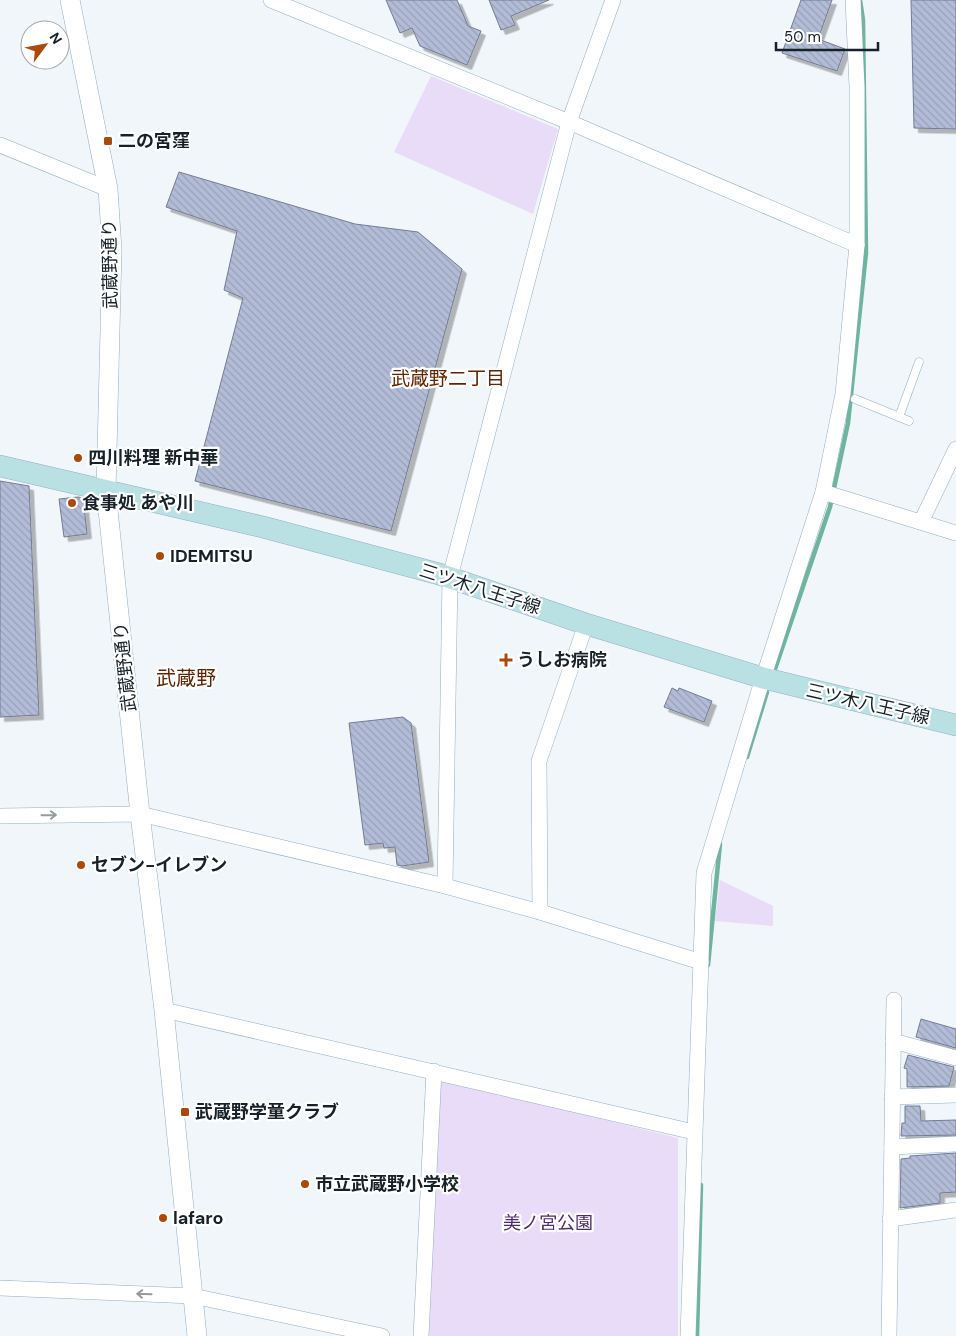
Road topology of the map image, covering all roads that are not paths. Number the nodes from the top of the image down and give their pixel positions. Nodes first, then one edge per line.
1 (70, 0) edge
2 (270, 0) edge
3 (613, 0) edge
4 (853, 0) edge
5 (569, 122) junction
6 (0, 145) edge
7 (108, 189) junction
8 (857, 245) junction
9 (919, 362) dead end
10 (849, 396) junction
11 (899, 417) junction
12 (909, 421) dead end
13 (956, 449) edge
14 (0, 466) edge
15 (106, 490) junction
16 (829, 494) junction
17 (921, 522) junction
18 (956, 533) edge
19 (450, 577) junction
20 (586, 624) junction
21 (763, 678) junction
22 (956, 725) edge
23 (140, 814) junction
24 (0, 816) edge
25 (444, 886) junction
26 (540, 912) junction
27 (701, 962) junction
28 (894, 1000) dead end
29 (164, 1010) junction
30 (893, 1041) junction
31 (956, 1058) edge
32 (434, 1071) junction
33 (956, 1095) edge
34 (892, 1097) junction
35 (694, 1132) junction
36 (956, 1144) edge
37 (892, 1147) junction
38 (956, 1210) edge
39 (890, 1219) junction
40 (0, 1288) edge
41 (193, 1296) junction
42 (197, 1336) edge
43 (382, 1336) edge
44 (421, 1336) edge
45 (688, 1336) edge
46 (889, 1336) edge

1 - 7 street, 武蔵野通り
2 - 5 street
3 - 5 street
4 - 8 street
5 - 8 street
5 - 19 street
6 - 7 street
7 - 15 street, 武蔵野通り
8 - 10 street
9 - 11 lane
10 - 11 lane
10 - 16 street
11 - 12 lane
13 - 17 street
14 - 15 main road, 三ツ木八王子線
15 - 19 main road, 三ツ木八王子線
15 - 23 street, 武蔵野通り
16 - 17 street
16 - 21 street
17 - 18 street
19 - 20 main road, 三ツ木八王子線
19 - 25 street
20 - 21 main road, 三ツ木八王子線
20 - 26 street
21 - 22 main road, 三ツ木八王子線
21 - 27 street
24 -> 23 street
23 - 25 street
23 - 29 street, 武蔵野通り
25 - 26 street
26 - 27 street
27 - 35 street
28 - 30 street
29 - 32 street
29 - 41 street, 武蔵野通り
30 - 31 street
30 - 34 street
32 - 35 street
32 - 44 street
33 - 34 street
34 - 37 street
35 - 45 street
36 - 37 street
37 - 39 street
38 - 39 street
39 - 46 street
41 -> 40 street
41 - 42 street, 武蔵野通り
41 - 43 street

